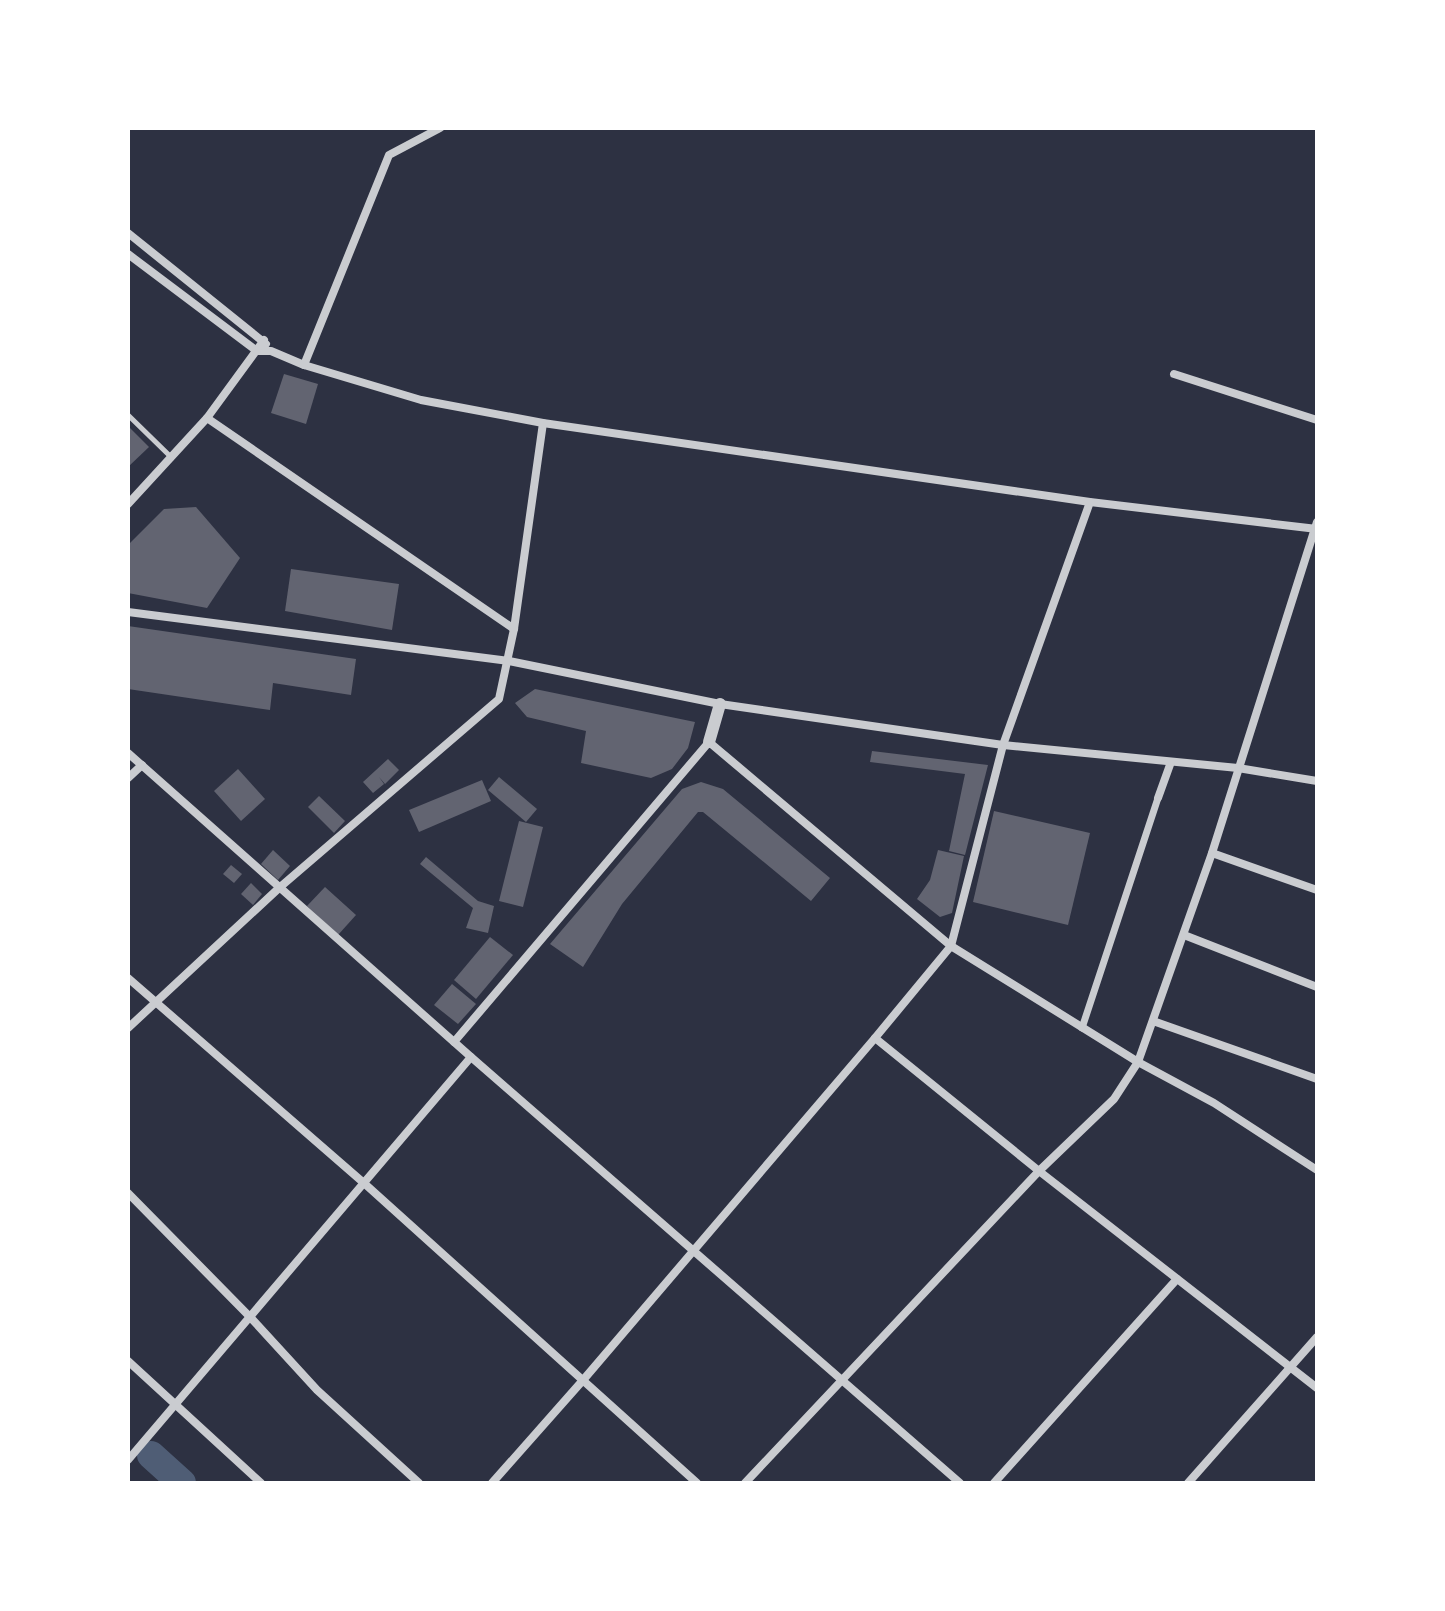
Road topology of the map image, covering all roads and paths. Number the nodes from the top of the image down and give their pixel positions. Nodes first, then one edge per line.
1 (440, 128) edge
2 (128, 233) edge
3 (128, 254) edge
4 (264, 340) junction
5 (257, 351) junction
6 (271, 351) junction
7 (304, 365) junction
8 (1174, 374) dead end
9 (128, 415) edge
10 (207, 418) junction
11 (1317, 420) edge
12 (543, 423) junction
13 (172, 458) junction
14 (1090, 502) junction
15 (128, 504) edge
16 (1316, 526) edge
17 (128, 612) edge
18 (514, 629) junction
19 (509, 661) junction
20 (720, 704) junction
21 (709, 742) junction
22 (1003, 745) junction
23 (128, 753) edge
24 (1171, 762) junction
25 (142, 765) junction
26 (1238, 768) junction
27 (128, 778) edge
28 (1317, 781) edge
29 (1158, 798) joint
30 (1212, 853) junction
31 (279, 888) junction
32 (1317, 890) edge
33 (1184, 935) junction
34 (951, 946) junction
35 (128, 978) edge
36 (1317, 987) edge
37 (156, 1004) junction
38 (1153, 1021) junction
39 (128, 1028) edge
40 (1082, 1028) junction
41 (875, 1038) junction
42 (454, 1042) junction
43 (471, 1057) junction
44 (1138, 1062) junction
45 (1317, 1079) edge
46 (1317, 1170) edge
47 (1039, 1171) junction
48 (365, 1184) junction
49 (128, 1193) edge
50 (693, 1250) junction
51 (1177, 1279) junction
52 (251, 1318) junction
53 (1317, 1337) edge
54 (128, 1361) edge
55 (1291, 1367) junction
56 (584, 1379) junction
57 (843, 1380) junction
58 (1317, 1388) edge
59 (176, 1406) junction
60 (128, 1460) edge
61 (261, 1483) edge
62 (419, 1483) edge
63 (492, 1483) edge
64 (697, 1483) edge
65 (745, 1483) edge
66 (960, 1483) edge
67 (994, 1483) edge
68 (1188, 1483) edge

1 - 7 street
2 - 4 street
3 - 5 street
4 - 5 street
4 - 6 street
5 - 6 street
5 - 10 street
6 - 7 street
7 - 12 street
8 - 11 street
9 - 13 lane
10 - 13 street
10 - 18 street
12 - 14 street
12 - 18 street
13 - 15 street
14 - 16 street
14 - 22 street
16 - 26 street
17 - 19 street
18 - 19 street
19 - 20 street
19 - 31 street
20 - 21 street
20 - 22 street
21 - 34 street
21 - 42 street
22 - 24 street
22 - 34 street
23 - 25 street
24 - 26 street
24 - 29 street
25 - 27 street
25 - 31 street
26 - 28 street
26 - 30 street
29 - 40 street
30 - 32 street
30 - 33 street
31 - 37 street
31 - 42 street
33 - 36 street
33 - 38 street
34 - 40 street
34 - 41 street
35 - 37 street
37 - 39 street
37 - 48 street
38 - 44 street
38 - 45 street
40 - 44 street
41 - 47 street
41 - 50 street
42 - 43 street
43 - 48 street
43 - 50 street
44 - 46 street
44 - 47 street
47 - 51 street
47 - 57 street
48 - 52 street
48 - 56 street
49 - 52 street
50 - 56 street
50 - 57 street
51 - 55 street
51 - 67 street
52 - 59 street
52 - 62 street
53 - 55 street
54 - 59 street
55 - 58 street
55 - 68 street
56 - 63 street
56 - 64 street
57 - 65 street
57 - 66 street
59 - 60 street
59 - 61 street

